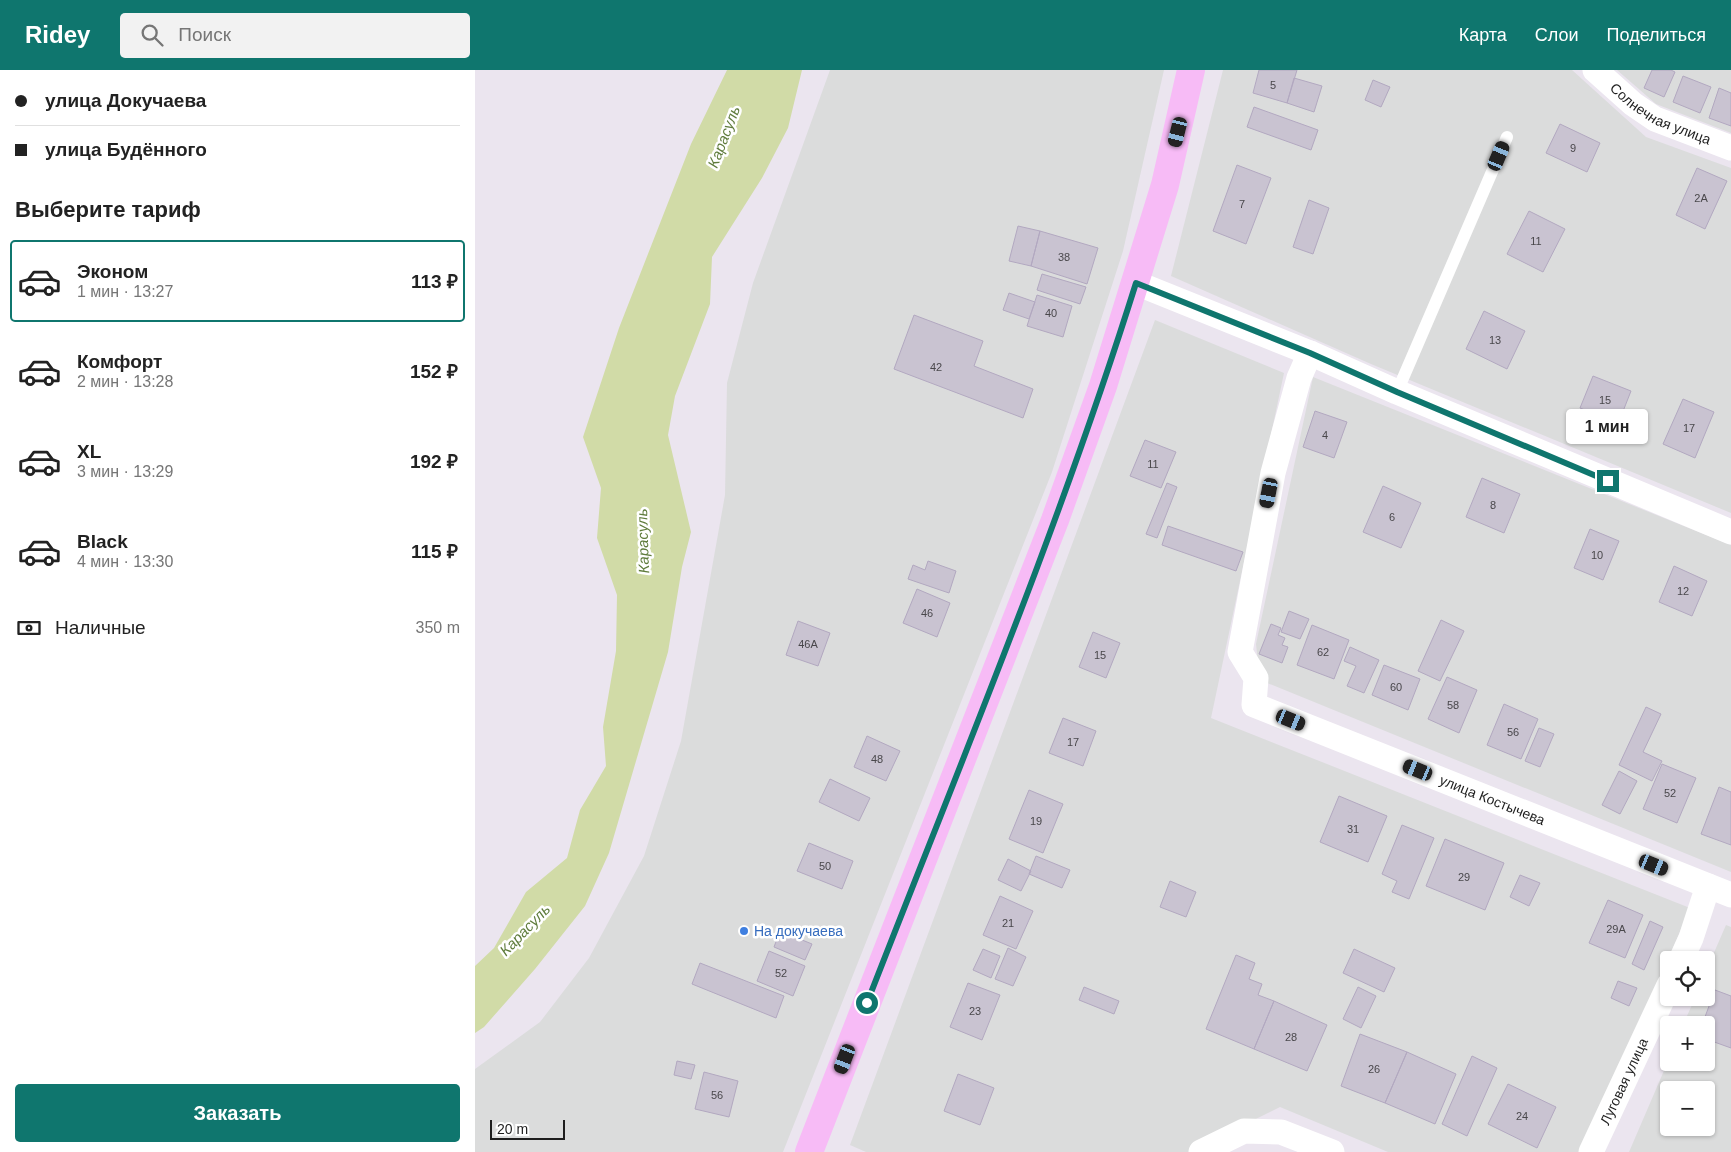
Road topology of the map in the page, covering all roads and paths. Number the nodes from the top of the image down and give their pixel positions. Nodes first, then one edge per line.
1 (1191, 70) edge
2 (1595, 70) edge
3 (1507, 138) dead end
4 (1731, 148) edge
5 (1136, 283) junction
6 (1310, 353) junction
7 (1397, 392) junction
8 (1731, 532) edge
9 (1708, 886) junction
10 (1731, 895) edge
11 (1685, 951) edge
12 (1660, 1004) edge
13 (809, 1152) edge
14 (1201, 1152) edge
15 (1332, 1152) edge
16 (1591, 1152) edge

1 - 5 main road
2 - 4 street, Солнечная улица
3 - 7 lane
5 - 6 street
5 - 13 main road
6 - 7 street
6 - 9 street, улица Костычева
7 - 8 street
9 - 10 street, улица Костычева
9 - 11 street
12 - 16 street, Луговая улица
14 - 15 street

